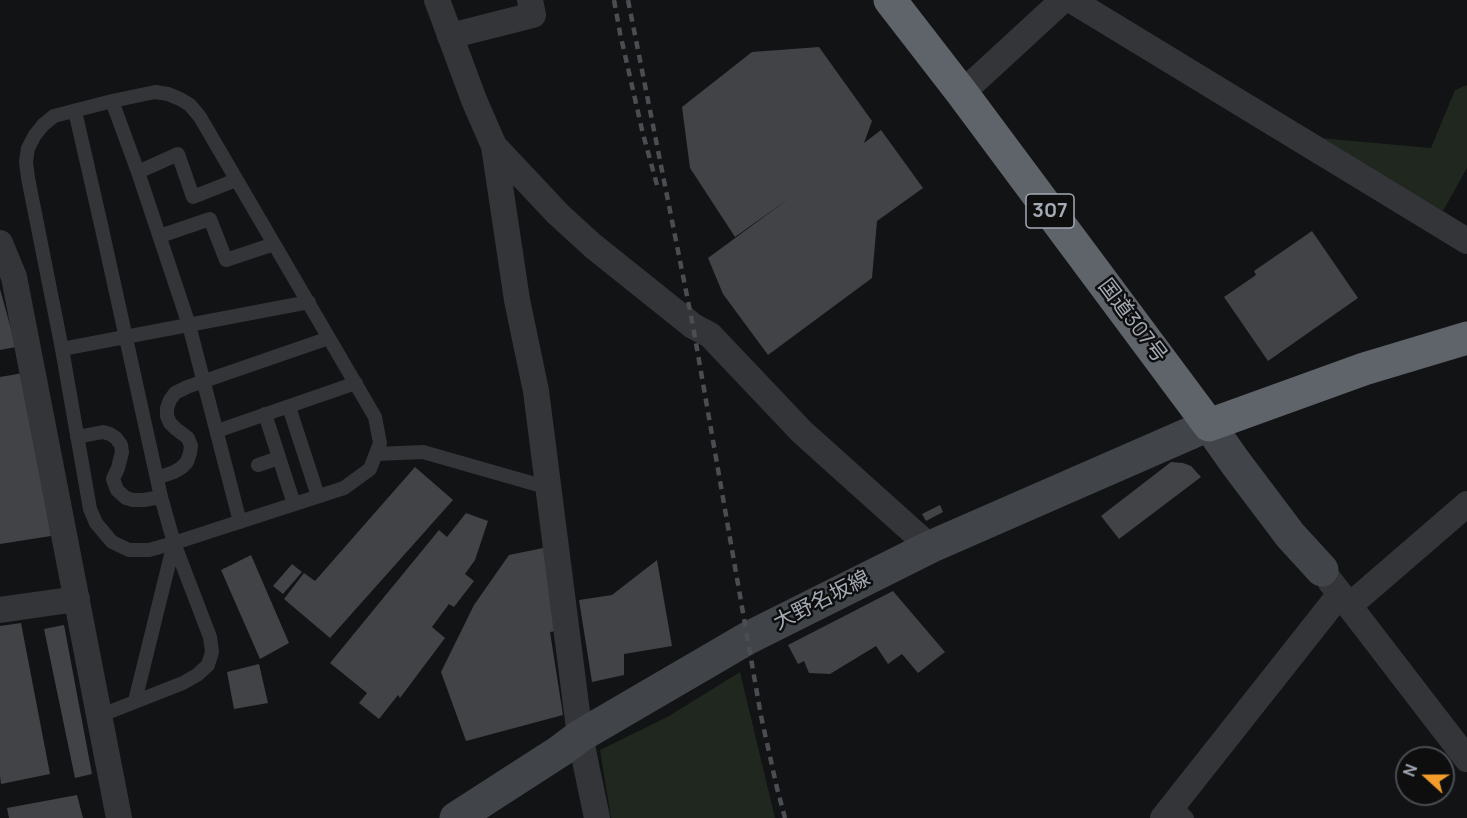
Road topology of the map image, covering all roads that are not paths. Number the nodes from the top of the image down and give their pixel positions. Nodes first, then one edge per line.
1 (437, 0) edge
2 (530, 0) edge
3 (890, 0) edge
4 (1063, 0) edge
5 (1071, 0) edge
6 (450, 36) junction
7 (962, 93) junction
8 (112, 101) junction
9 (75, 111) junction
10 (494, 146) junction
11 (138, 172) junction
12 (236, 180) junction
13 (160, 236) junction
14 (1467, 241) edge
15 (0, 243) edge
16 (274, 244) junction
17 (309, 302) junction
18 (189, 325) junction
19 (126, 338) junction
20 (329, 338) junction
21 (1467, 338) edge
22 (62, 349) junction
23 (205, 381) junction
24 (356, 383) junction
25 (289, 407) junction
26 (265, 414) junction
27 (1209, 424) junction
28 (217, 431) junction
29 (77, 437) junction
30 (376, 454) junction
31 (279, 458) junction
32 (258, 465) dead end
33 (157, 478) junction
34 (549, 488) junction
35 (318, 496) junction
36 (161, 497) junction
37 (294, 504) junction
38 (1467, 504) edge
39 (240, 522) junction
40 (174, 543) junction
41 (930, 547) junction
42 (1337, 590) junction
43 (77, 598) junction
44 (0, 610) edge
45 (135, 701) junction
46 (99, 716) junction
47 (580, 736) junction
48 (1467, 759) edge
49 (1175, 813) edge
50 (119, 818) edge
51 (456, 818) edge
52 (597, 818) edge

1 - 6 street
2 - 6 street
3 - 7 highway, 国道307号 / 307
4 - 7 street
5 - 14 street
6 - 10 street
7 - 27 highway, 国道307号 / 307
8 - 9 lane
8 - 11 lane
8 - 12 lane
9 - 19 lane
9 - 22 lane
10 - 34 street
10 - 41 street
11 - 12 lane
11 - 13 lane
12 - 16 lane
13 - 16 lane
13 - 18 lane
15 - 43 street
16 - 17 lane
17 - 18 lane
17 - 20 lane
18 - 19 lane
18 - 23 lane
19 - 22 lane
19 - 33 lane
20 - 23 lane
20 - 24 lane
21 - 27 highway
22 - 29 lane
23 - 28 lane
23 - 33 lane
24 - 25 lane
24 - 30 lane
25 - 26 lane
25 - 35 lane
26 - 28 lane
26 - 31 lane
27 - 41 main road, 大野名坂線
27 - 42 main road
28 - 39 lane
29 - 36 lane
29 - 40 lane
30 - 34 lane
30 - 35 lane
31 - 32 lane
31 - 37 lane
33 - 36 lane
34 - 47 street
35 - 37 lane
36 - 40 lane
37 - 39 lane
38 - 42 street
39 - 40 lane
40 - 45 lane
40 - 45 lane
41 - 47 main road, 大野名坂線
42 - 48 street
42 - 49 street
43 - 44 street
43 - 46 street
45 - 46 lane
46 - 50 street
47 - 51 main road, 大野名坂線
47 - 52 street

